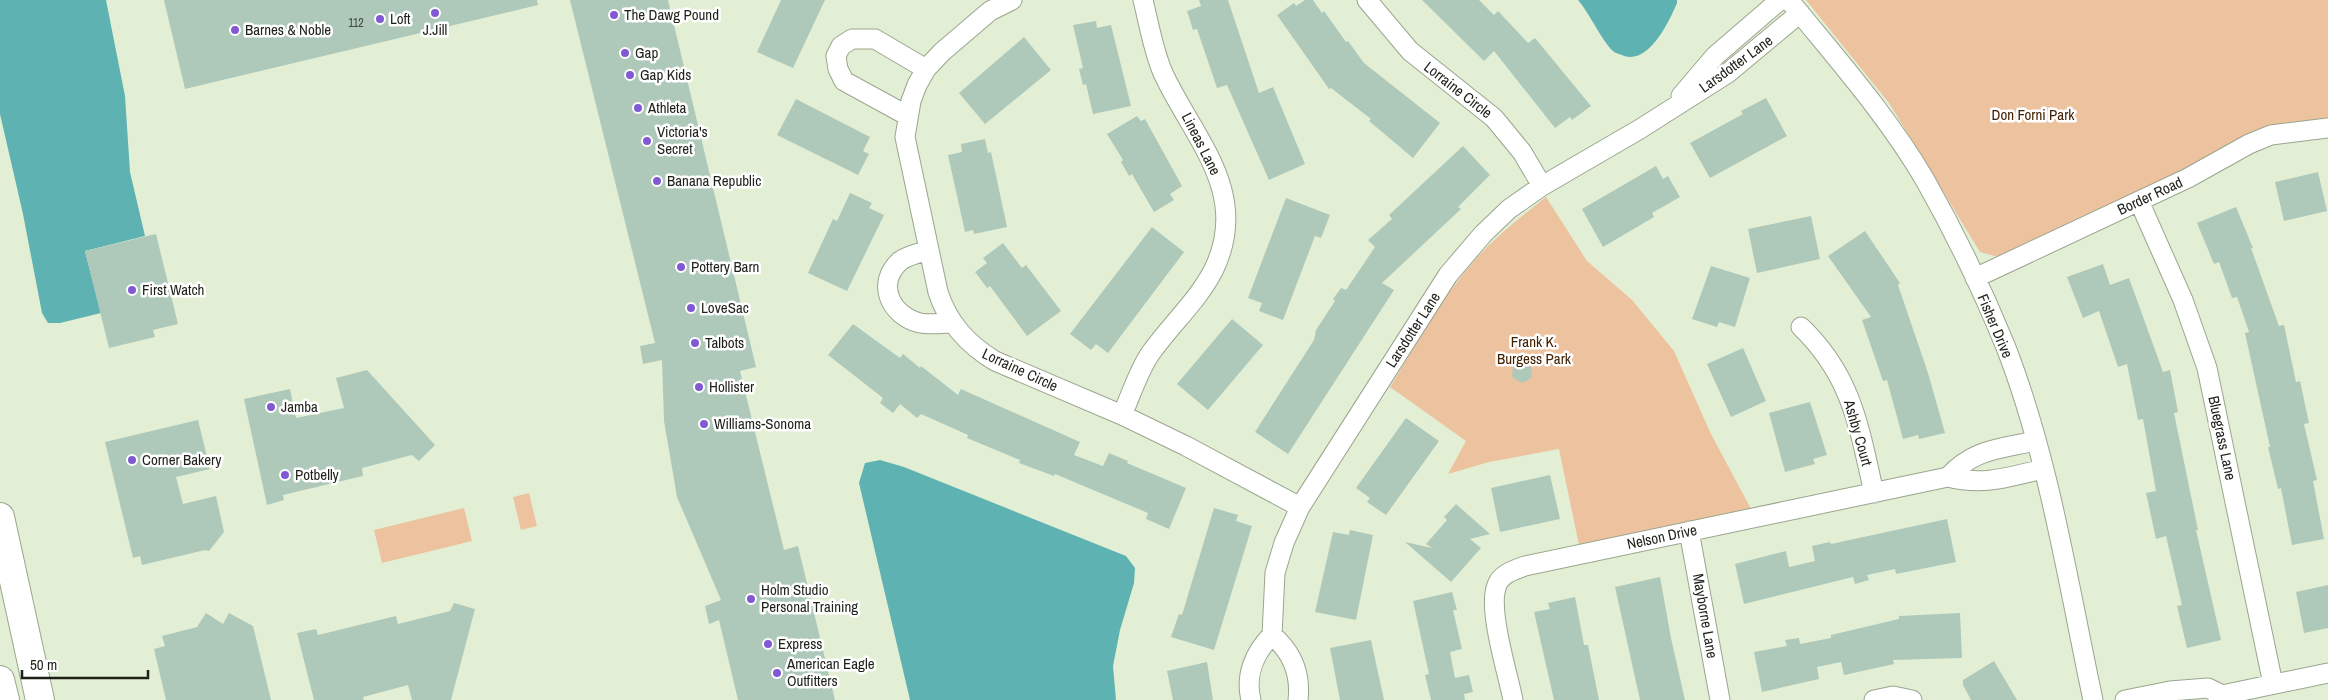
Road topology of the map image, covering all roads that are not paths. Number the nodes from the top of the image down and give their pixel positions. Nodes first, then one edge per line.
1 (1012, 0) edge
2 (1143, 0) edge
3 (1367, 0) edge
4 (1780, 0) edge
5 (1794, 7) edge
6 (926, 69) junction
7 (1669, 109) junction
8 (908, 116) junction
9 (2328, 128) edge
10 (1542, 186) junction
11 (2139, 201) junction
12 (929, 250) junction
13 (1975, 278) junction
14 (951, 322) junction
15 (1801, 327) dead end
16 (1122, 416) junction
17 (2035, 441) junction
18 (2043, 469) junction
19 (1948, 478) junction
20 (1874, 494) junction
21 (1300, 507) junction
22 (0, 518) edge
23 (1689, 531) junction
24 (1272, 636) junction
25 (2328, 673) edge
26 (0, 680) edge
27 (2273, 684) junction
28 (2220, 697) edge
29 (5, 700) edge
30 (40, 700) edge
31 (1251, 700) edge
32 (1298, 700) edge
33 (1513, 700) edge
34 (1720, 700) edge
35 (1874, 700) edge
36 (1912, 700) edge
37 (2093, 700) edge
38 (2124, 700) edge

1 - 6 street, Lorraine Circle
2 - 16 street, Lineas Lane
3 - 10 street, Lorraine Circle
4 - 7 street, Larsdotter Lane
5 - 7 street, Larsdotter Lane
5 - 13 street, Fisher Drive
6 - 8 street, Lorraine Circle
6 - 8 street
7 - 10 street, Larsdotter Lane
8 - 12 street, Lorraine Circle
9 - 11 street, Border Road
10 - 21 street, Larsdotter Lane
11 - 13 street, Border Road
11 - 27 street, Bluegrass Lane
12 - 14 street, Lorraine Circle
12 - 14 street
13 - 17 street, Fisher Drive
14 - 16 street, Lorraine Circle
15 - 20 street, Ashby Court
16 - 21 street, Lorraine Circle
17 - 18 street, Fisher Drive
17 - 19 street
18 - 19 street, Nelson Drive
18 - 37 street, Fisher Drive
19 - 20 street, Nelson Drive
20 - 23 street, Nelson Drive
21 - 24 street, Larsdotter Lane
22 - 30 main road
23 - 33 street, Nelson Drive
23 - 34 street, Mayborne Lane
24 - 31 street
24 - 32 street
25 - 27 street
26 - 29 main road
27 - 28 street
28 - 38 street
35 - 36 street

